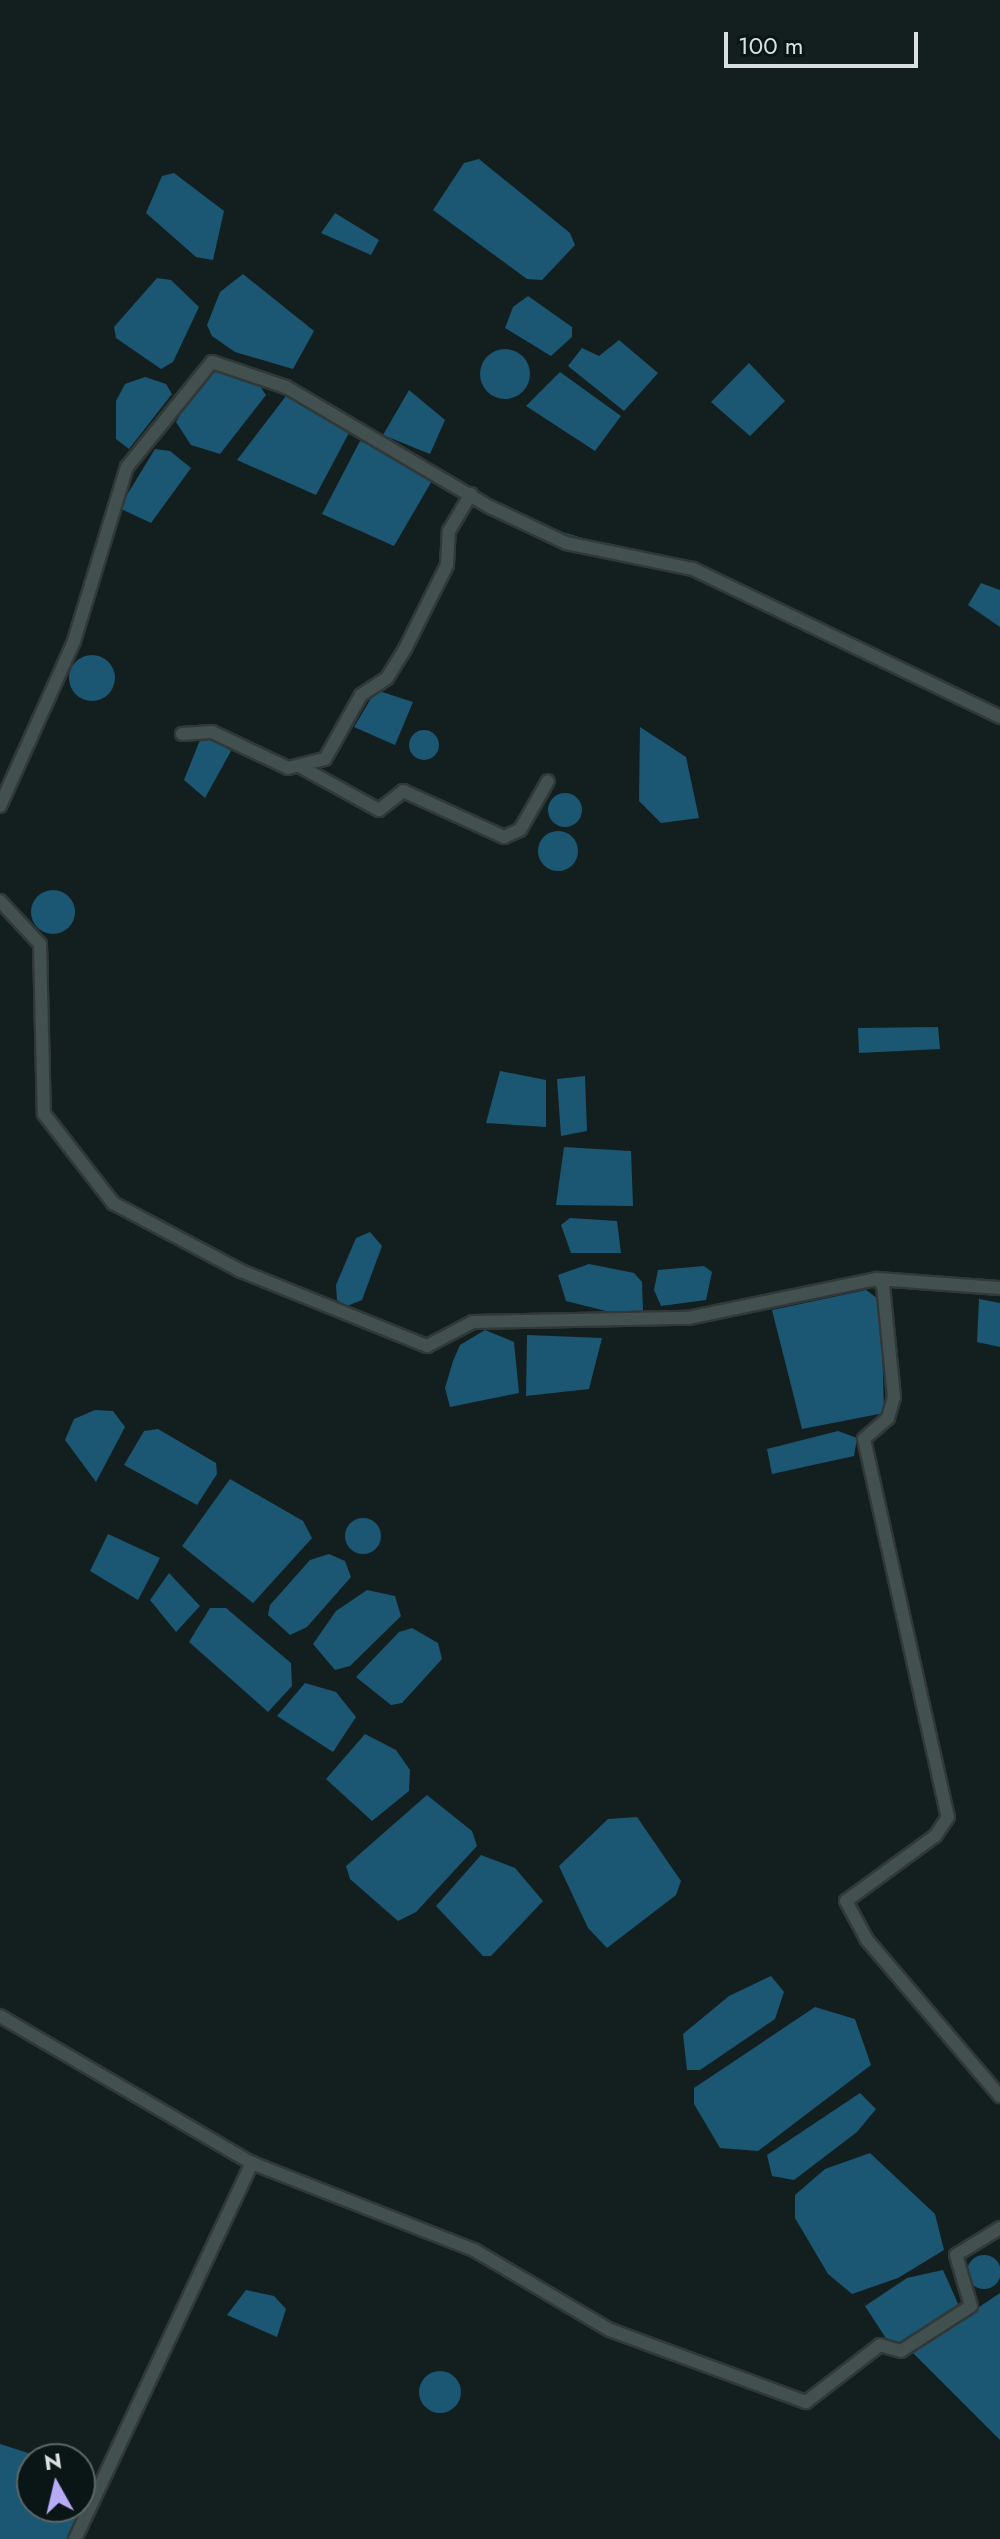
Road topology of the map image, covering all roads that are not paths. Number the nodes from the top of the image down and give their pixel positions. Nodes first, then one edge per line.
1 (471, 494) junction
2 (1000, 717) edge
3 (182, 734) dead end
4 (301, 767) junction
5 (548, 781) dead end
6 (0, 806) edge
7 (0, 901) edge
8 (877, 1279) junction
9 (1000, 1288) edge
10 (0, 2016) edge
11 (996, 2082) edge
12 (1000, 2096) edge
13 (252, 2163) junction
14 (1000, 2228) edge
15 (75, 2539) edge

1 - 2 street
1 - 4 street
1 - 6 street
3 - 4 street
4 - 5 street
7 - 8 street
8 - 9 street
8 - 11 street
10 - 13 street
11 - 12 street
13 - 14 street
13 - 15 street

